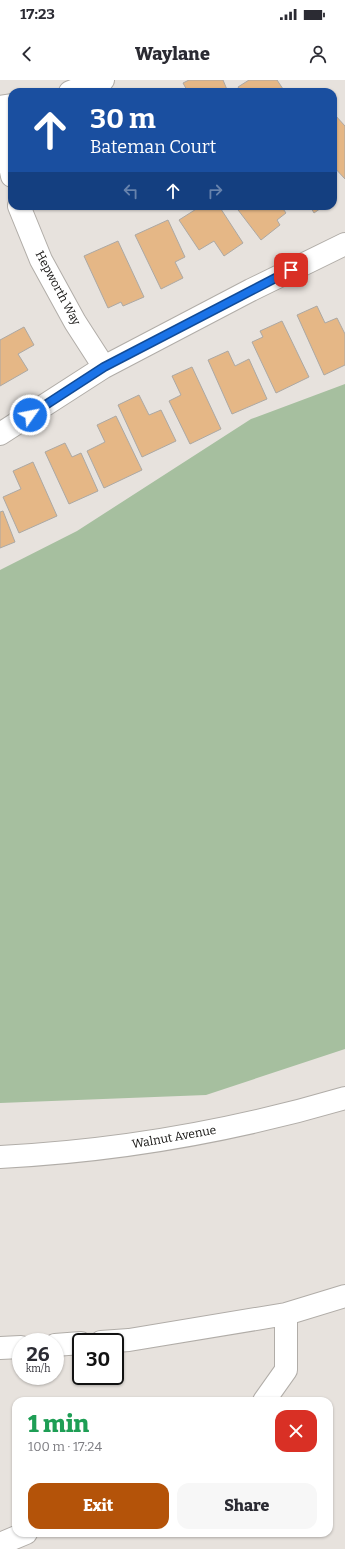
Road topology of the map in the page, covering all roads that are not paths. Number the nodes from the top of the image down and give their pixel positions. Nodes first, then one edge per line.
1 (103, 80) edge
2 (81, 88) edge
3 (0, 119) edge
4 (8, 157) edge
5 (22, 210) edge
6 (345, 244) edge
7 (104, 367) junction
8 (0, 434) edge
9 (345, 1098) edge
10 (0, 1157) edge
11 (345, 1296) edge
12 (286, 1314) junction
13 (124, 1340) edge
14 (12, 1347) edge
15 (0, 1348) edge
16 (267, 1397) edge
17 (17, 1537) edge
18 (0, 1544) edge

1 - 2 street
3 - 4 street
5 - 7 street, Hepworth Way
6 - 7 street
7 - 8 street
9 - 10 street, Walnut Avenue
11 - 12 street
12 - 13 street
12 - 16 street
14 - 15 street
17 - 18 street

